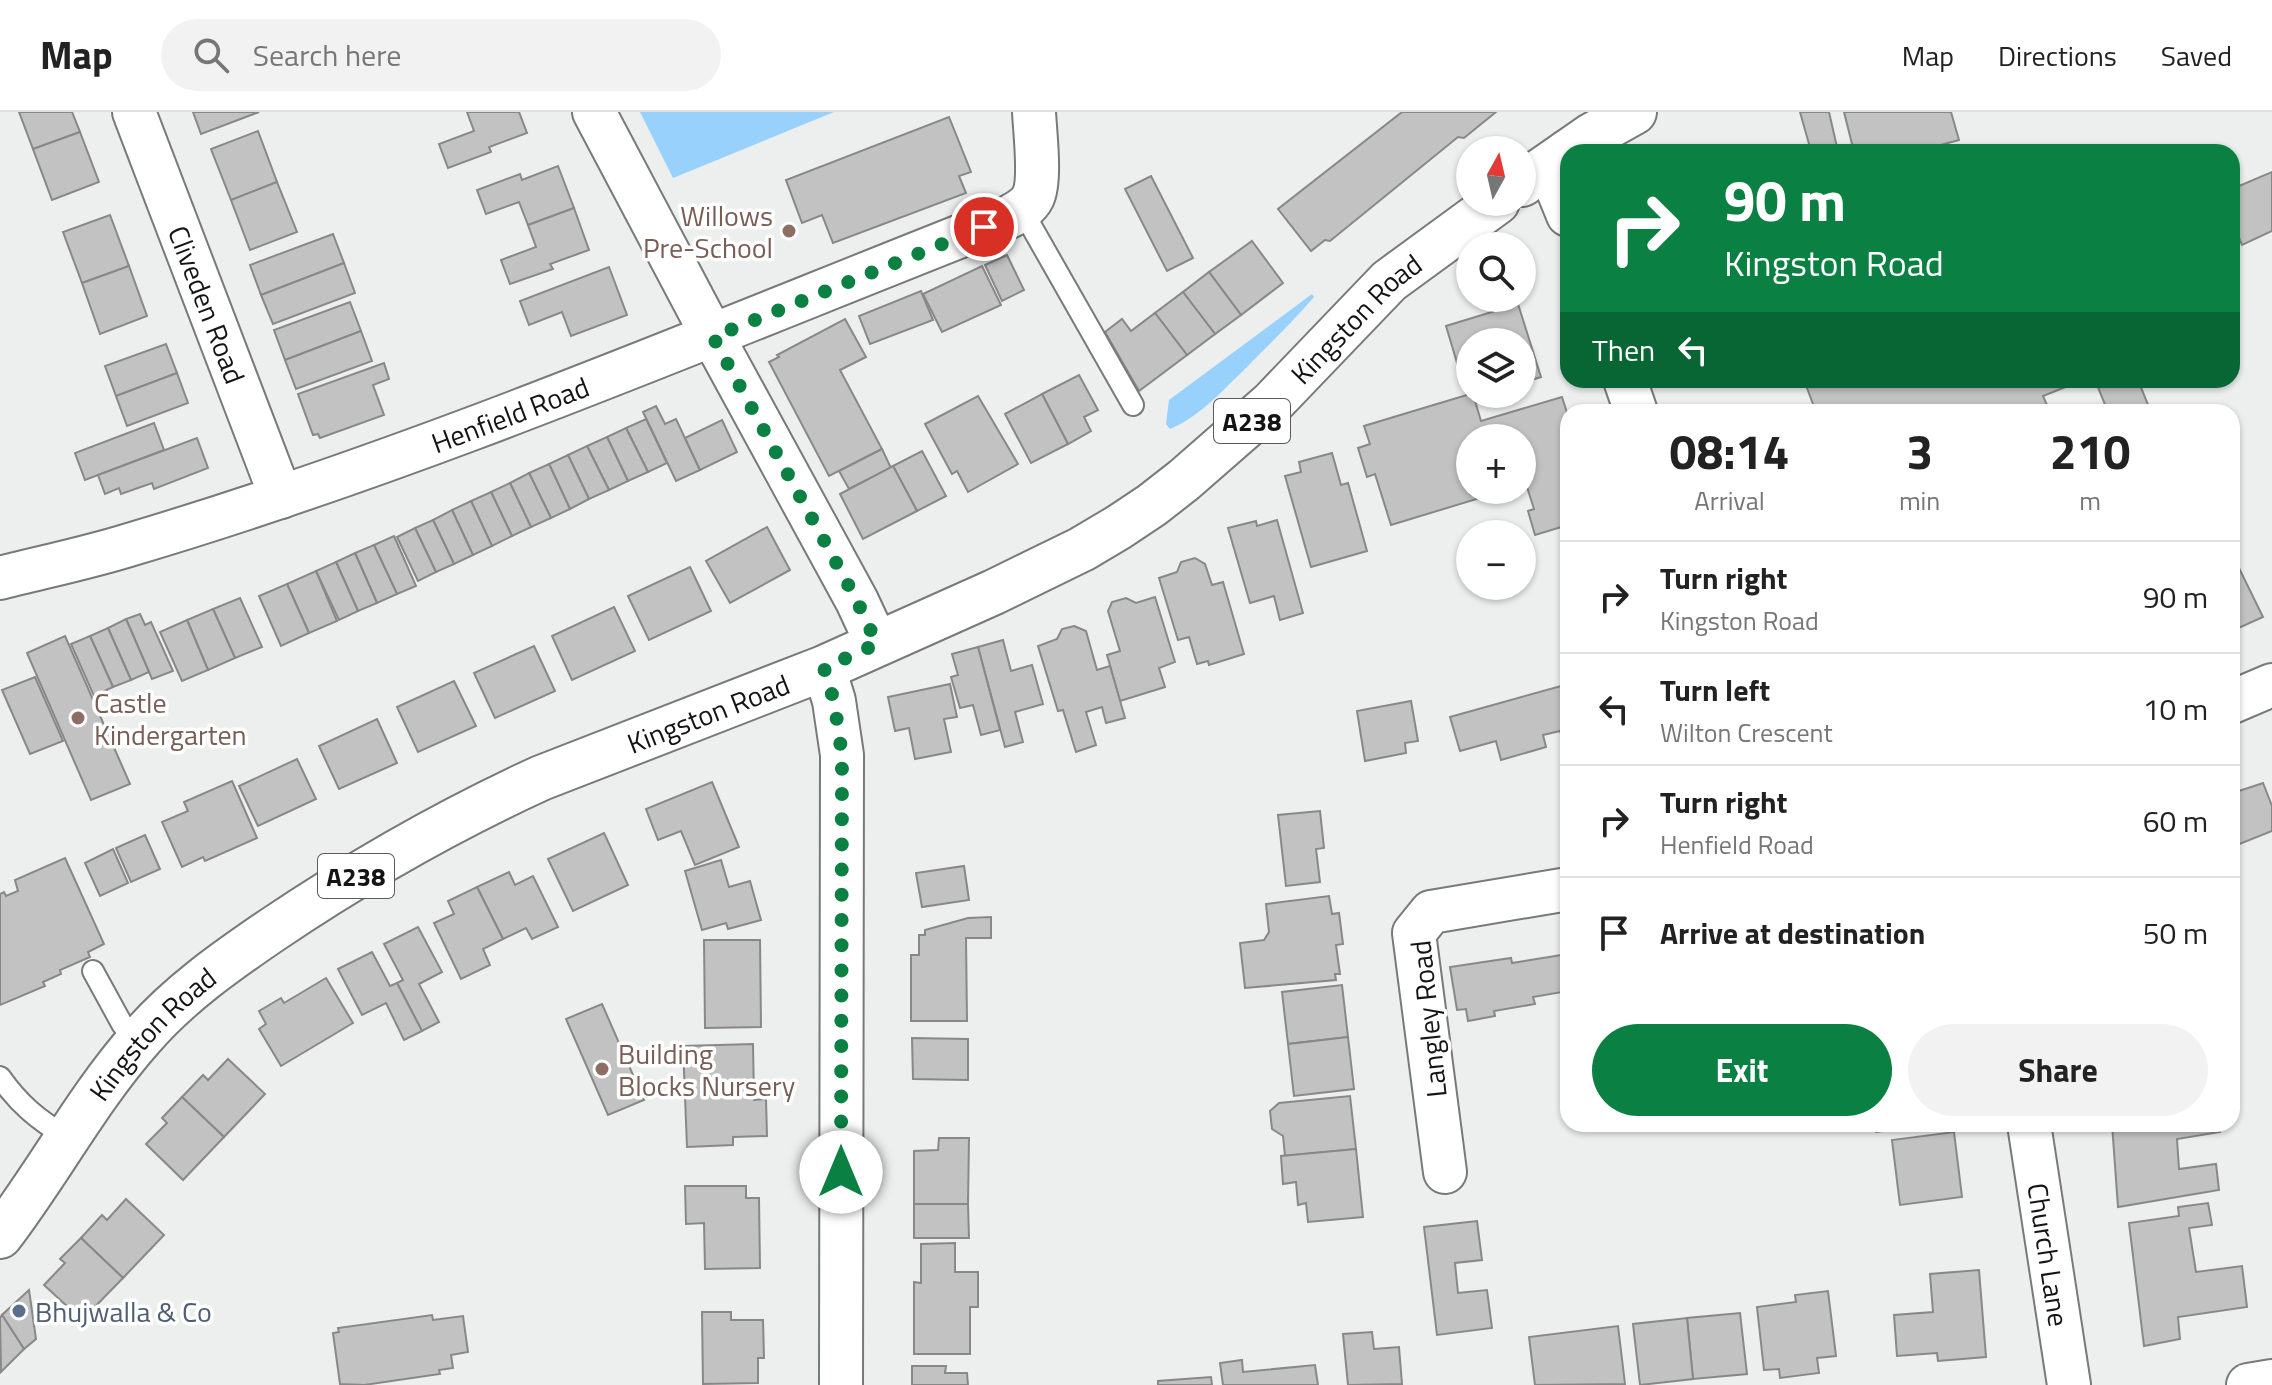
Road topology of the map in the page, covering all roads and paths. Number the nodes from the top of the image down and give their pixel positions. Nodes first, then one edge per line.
1 (134, 112) edge
2 (594, 112) edge
3 (1034, 112) edge
4 (1634, 112) edge
5 (1580, 144) edge
6 (1551, 164) edge
7 (1560, 191) edge
8 (1015, 213) junction
9 (1478, 216) edge
10 (713, 337) junction
11 (1133, 405) dead end
12 (281, 497) junction
13 (0, 578) edge
14 (877, 644) junction
15 (824, 668) junction
16 (2272, 685) edge
17 (2240, 699) edge
18 (1560, 890) edge
19 (93, 971) dead end
20 (137, 1043) junction
21 (0, 1077) edge
22 (2030, 1132) edge
23 (67, 1137) junction
24 (1445, 1172) dead end
25 (0, 1236) edge
26 (2272, 1381) edge
27 (841, 1385) edge
28 (2069, 1385) edge
29 (2248, 1385) edge

1 - 12 street, Cliveden Road
2 - 10 street
3 - 8 street
4 - 5 main road
6 - 7 street
8 - 10 street, Henfield Road
8 - 11 lane
9 - 14 main road, Kingston Road / A238
10 - 12 street, Henfield Road
10 - 14 street
12 - 13 street, Henfield Road
14 - 15 main road, Kingston Road / A238
15 - 20 main road, Kingston Road / A238
15 - 27 street
16 - 17 street
18 - 24 street, Langley Road
19 - 20 lane
20 - 23 main road, Kingston Road / A238
21 - 23 lane
22 - 28 street, Church Lane
23 - 25 main road, Kingston Road / A238
26 - 29 street

